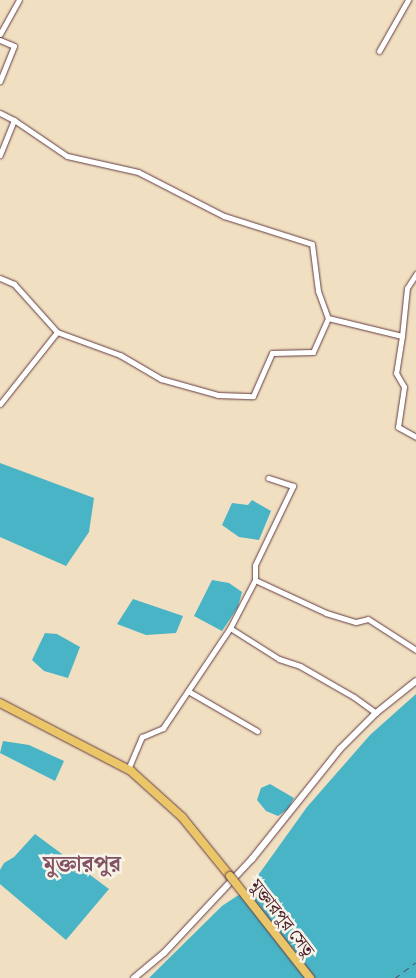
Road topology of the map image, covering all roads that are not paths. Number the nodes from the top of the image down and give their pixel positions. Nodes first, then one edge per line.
1 (19, 0) edge
2 (408, 0) edge
3 (0, 34) edge
4 (0, 40) edge
5 (379, 51) dead end
6 (0, 81) edge
7 (0, 113) edge
8 (14, 120) junction
9 (0, 155) edge
10 (416, 274) edge
11 (0, 278) edge
12 (328, 318) junction
13 (57, 332) junction
14 (402, 336) junction
15 (0, 404) edge
16 (416, 437) edge
17 (268, 478) dead end
18 (255, 580) junction
19 (230, 628) junction
20 (416, 650) edge
21 (416, 681) edge
22 (188, 691) junction
23 (0, 703) edge
24 (376, 713) junction
25 (258, 731) dead end
26 (131, 771) junction
27 (134, 978) edge
28 (310, 978) edge

1 - 3 street
2 - 5 street
4 - 6 street
7 - 8 street
8 - 9 street
8 - 12 street
10 - 14 street
11 - 13 street
12 - 13 street
12 - 14 street
13 - 15 street
14 - 16 street
17 - 18 street
18 - 19 street
18 - 20 street
19 - 22 street
19 - 24 street
21 - 24 street
22 - 25 street
22 - 26 street
23 - 26 main road, মুক্তারপুর সেতু
24 - 27 street
26 - 28 main road, মুক্তারপুর সেতু, bridge

